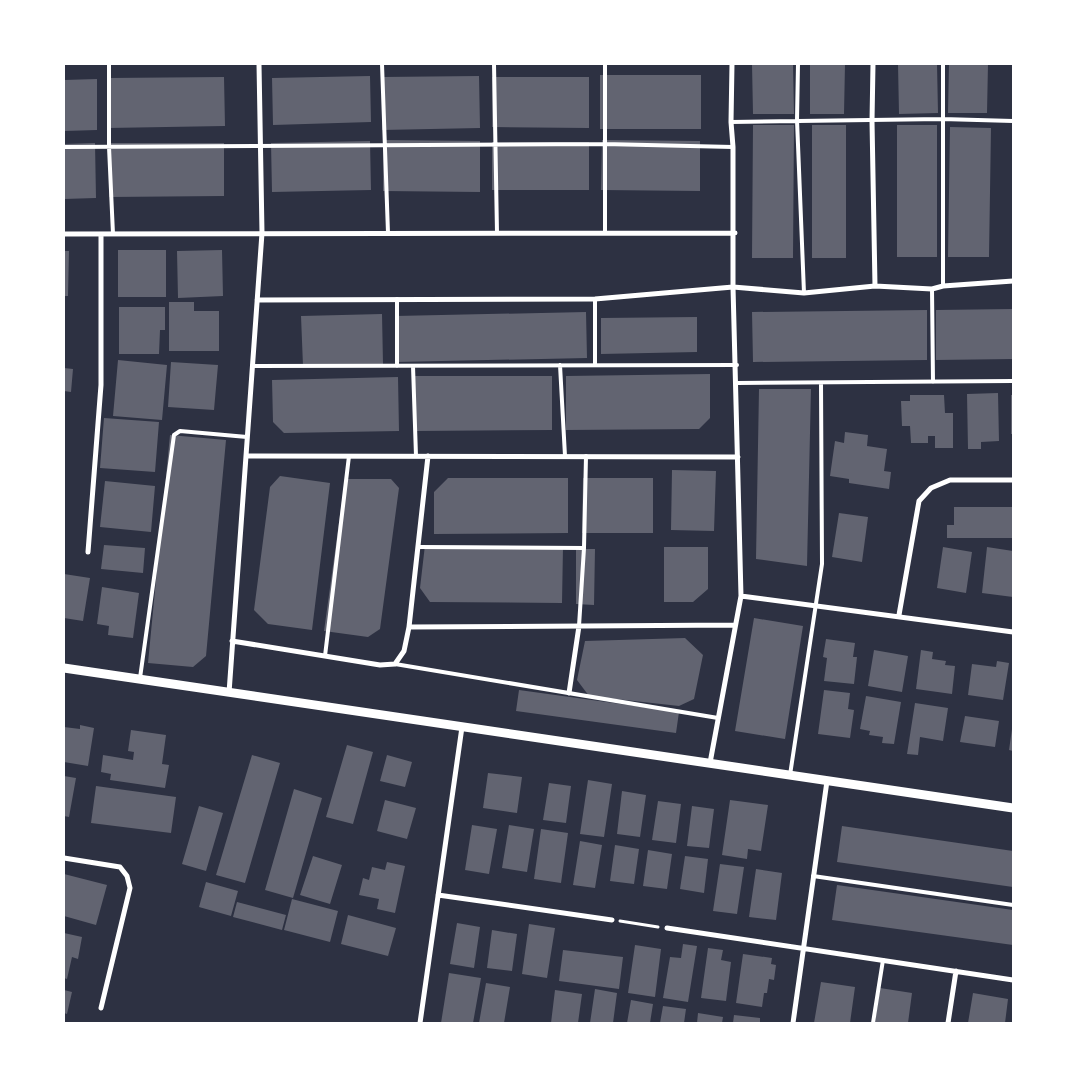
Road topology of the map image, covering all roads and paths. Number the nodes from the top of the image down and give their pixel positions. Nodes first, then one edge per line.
1 (109, 64) edge
2 (259, 64) edge
3 (382, 64) edge
4 (494, 64) edge
5 (604, 64) edge
6 (732, 64) edge
7 (798, 64) edge
8 (873, 64) edge
9 (943, 64) edge
10 (942, 119) junction
11 (797, 120) junction
12 (872, 121) junction
13 (1013, 121) edge
14 (731, 122) junction
15 (604, 144) junction
16 (260, 146) junction
17 (385, 146) junction
18 (495, 146) junction
19 (64, 147) edge
20 (109, 147) junction
21 (733, 147) junction
22 (605, 232) junction
23 (262, 233) junction
24 (388, 233) junction
25 (497, 233) junction
26 (735, 233) junction
27 (64, 234) edge
28 (101, 234) junction
29 (113, 234) junction
30 (1013, 281) edge
31 (875, 286) junction
32 (943, 286) junction
33 (733, 287) junction
34 (932, 289) junction
35 (804, 293) junction
36 (595, 298) junction
37 (257, 300) junction
38 (398, 300) junction
39 (737, 364) junction
40 (560, 365) junction
41 (595, 365) junction
42 (252, 366) junction
43 (397, 366) junction
44 (413, 366) junction
45 (1013, 381) edge
46 (933, 382) junction
47 (737, 383) junction
48 (821, 383) junction
49 (247, 437) junction
50 (246, 456) junction
51 (349, 456) junction
52 (416, 456) junction
53 (428, 456) junction
54 (565, 456) junction
55 (586, 456) junction
56 (738, 456) junction
57 (1013, 480) edge
58 (419, 547) junction
59 (584, 548) junction
60 (88, 552) dead end
61 (741, 596) junction
62 (817, 604) junction
63 (899, 615) junction
64 (735, 625) junction
65 (579, 626) junction
66 (409, 627) junction
67 (1013, 632) edge
68 (232, 641) junction
69 (325, 656) junction
70 (394, 664) junction
71 (64, 668) edge
72 (140, 680) junction
73 (229, 693) junction
74 (569, 693) junction
75 (718, 718) junction
76 (462, 727) junction
77 (710, 764) junction
78 (790, 775) junction
79 (827, 781) junction
80 (1013, 808) edge
81 (64, 858) edge
82 (813, 876) junction
83 (438, 895) junction
84 (1013, 906) edge
85 (612, 920) joint
86 (667, 928) joint
87 (803, 948) junction
88 (884, 960) junction
89 (956, 971) junction
90 (1013, 980) edge
91 (101, 1008) dead end
92 (420, 1023) edge
93 (793, 1023) edge
94 (873, 1023) edge
95 (948, 1023) edge

1 - 20 lane
2 - 16 street
3 - 17 lane
4 - 18 lane
5 - 15 lane
6 - 14 street
7 - 11 lane
8 - 12 street
9 - 10 lane
10 - 12 lane
10 - 13 lane
10 - 32 lane
11 - 12 lane
11 - 14 lane
11 - 35 lane
12 - 31 street
14 - 21 street
15 - 18 lane
15 - 21 lane
15 - 22 lane
16 - 17 lane
16 - 20 lane
16 - 23 street
17 - 18 lane
17 - 24 lane
18 - 25 lane
19 - 20 lane
20 - 29 lane
21 - 26 street
22 - 25 street
22 - 26 street
23 - 24 street
23 - 29 street
23 - 37 street
24 - 25 street
26 - 33 street
27 - 28 street
28 - 29 street
28 - 60 street
30 - 32 street
31 - 34 street
31 - 35 street
32 - 34 street
33 - 35 street
33 - 36 street
33 - 39 street
34 - 46 lane
36 - 38 street
36 - 41 lane
37 - 38 street
37 - 42 street
38 - 43 lane
39 - 41 lane
39 - 47 street
40 - 41 lane
40 - 44 lane
40 - 54 lane
42 - 43 lane
42 - 49 street
43 - 44 lane
44 - 52 lane
45 - 46 lane
46 - 48 lane
47 - 48 lane
47 - 56 street
48 - 62 lane
49 - 50 street
49 - 72 lane
50 - 51 street
50 - 68 street
51 - 52 street
51 - 69 lane
52 - 53 street
53 - 54 street
53 - 58 street
54 - 55 street
55 - 56 street
55 - 59 lane
56 - 61 street
57 - 63 street
58 - 59 lane
58 - 66 street
59 - 65 lane
61 - 62 street
61 - 64 street
62 - 63 street
62 - 78 lane
63 - 67 street
64 - 65 street
64 - 75 street
65 - 66 street
65 - 74 street
66 - 70 street
68 - 69 street
68 - 73 street
69 - 70 street
70 - 74 lane
71 - 72 street
72 - 73 street
73 - 76 street
74 - 75 lane
75 - 77 street
76 - 77 street
76 - 83 street
77 - 78 street
78 - 79 street
79 - 80 street
79 - 82 street
81 - 91 street
82 - 84 lane
82 - 87 street
83 - 85 street
83 - 92 street
85 - 86 path
86 - 87 street
87 - 88 street
87 - 93 street
88 - 89 street
88 - 94 lane
89 - 90 street
89 - 95 street

